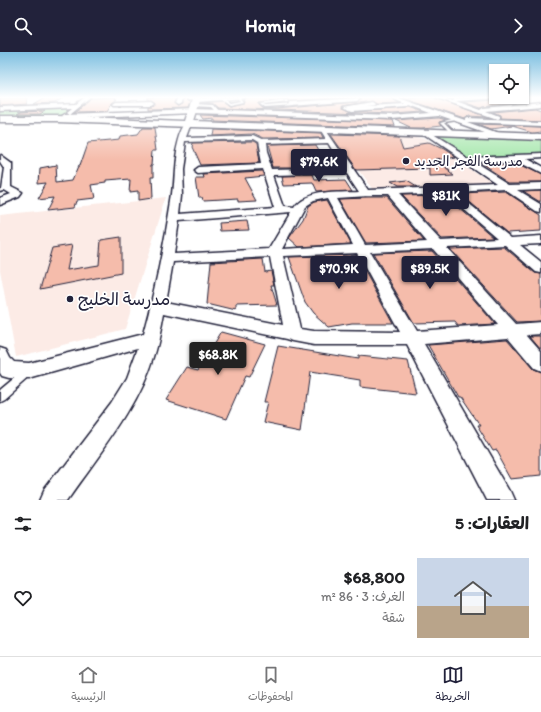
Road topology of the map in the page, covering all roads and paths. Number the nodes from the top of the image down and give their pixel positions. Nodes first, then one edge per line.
1 (34, 118) edge
2 (100, 118) edge
3 (104, 118) joint
4 (191, 118) edge
5 (450, 118) edge
6 (501, 118) edge
7 (0, 119) edge
8 (456, 120) junction
9 (513, 122) junction
10 (541, 123) edge
11 (189, 124) junction
12 (251, 126) junction
13 (322, 129) junction
14 (424, 132) junction
15 (477, 132) junction
16 (452, 133) junction
17 (541, 137) edge
18 (252, 138) junction
19 (182, 140) junction
20 (330, 141) junction
21 (262, 143) junction
22 (541, 156) edge
23 (516, 157) junction
24 (465, 160) junction
25 (2, 162) edge
26 (198, 170) dead end
27 (268, 170) junction
28 (349, 170) junction
29 (541, 171) edge
30 (541, 186) edge
31 (509, 188) junction
32 (3, 189) edge
33 (448, 191) junction
34 (391, 193) junction
35 (366, 194) junction
36 (331, 195) junction
37 (0, 202) edge
38 (298, 208) junction
39 (541, 209) edge
40 (281, 210) junction
41 (174, 218) junction
42 (541, 240) edge
43 (508, 242) junction
44 (438, 246) junction
45 (362, 248) junction
46 (275, 252) junction
47 (167, 258) junction
48 (541, 269) edge
49 (158, 306) junction
50 (541, 328) edge
51 (512, 330) junction
52 (293, 335) junction
53 (151, 338) junction
54 (412, 338) junction
55 (0, 355) edge
56 (541, 363) edge
57 (29, 371) junction
58 (0, 396) edge
59 (53, 500) edge
60 (501, 500) edge

1 - 7 main road
2 - 3 main road
3 - 11 main road
4 - 11 main road
5 - 8 street
6 - 9 street
8 - 9 street
8 - 15 street
8 - 16 lane
9 - 10 street
11 - 12 main road
11 - 19 street
12 - 13 main road
12 - 18 street
13 - 14 main road
13 - 20 street
14 - 16 main road
14 - 24 street
15 - 16 main road
15 - 17 main road
18 - 19 street
18 - 21 street
19 - 41 street
20 - 21 street
20 - 28 street
21 - 27 street
22 - 23 street
23 - 24 street
23 - 29 street
24 - 31 street
25 - 32 street
26 - 27 street
27 - 28 street
27 - 40 street
28 - 35 street
30 - 31 street
31 - 33 street
31 - 39 street
32 - 37 street
33 - 34 street
33 - 43 street
34 - 35 street
34 - 44 street
35 - 36 street
36 - 38 street
36 - 45 street
38 - 40 street
38 - 46 street
40 - 41 street
41 - 47 street
42 - 43 street
43 - 44 street
43 - 48 street
44 - 45 street
44 - 51 street
45 - 46 street
45 - 54 street
46 - 47 street
46 - 52 street
47 - 49 street
49 - 52 street
49 - 53 street
50 - 51 street
51 - 54 street
51 - 56 street
52 - 54 street
53 - 57 street
53 - 59 street
54 - 60 street
55 - 57 street
57 - 58 lane

